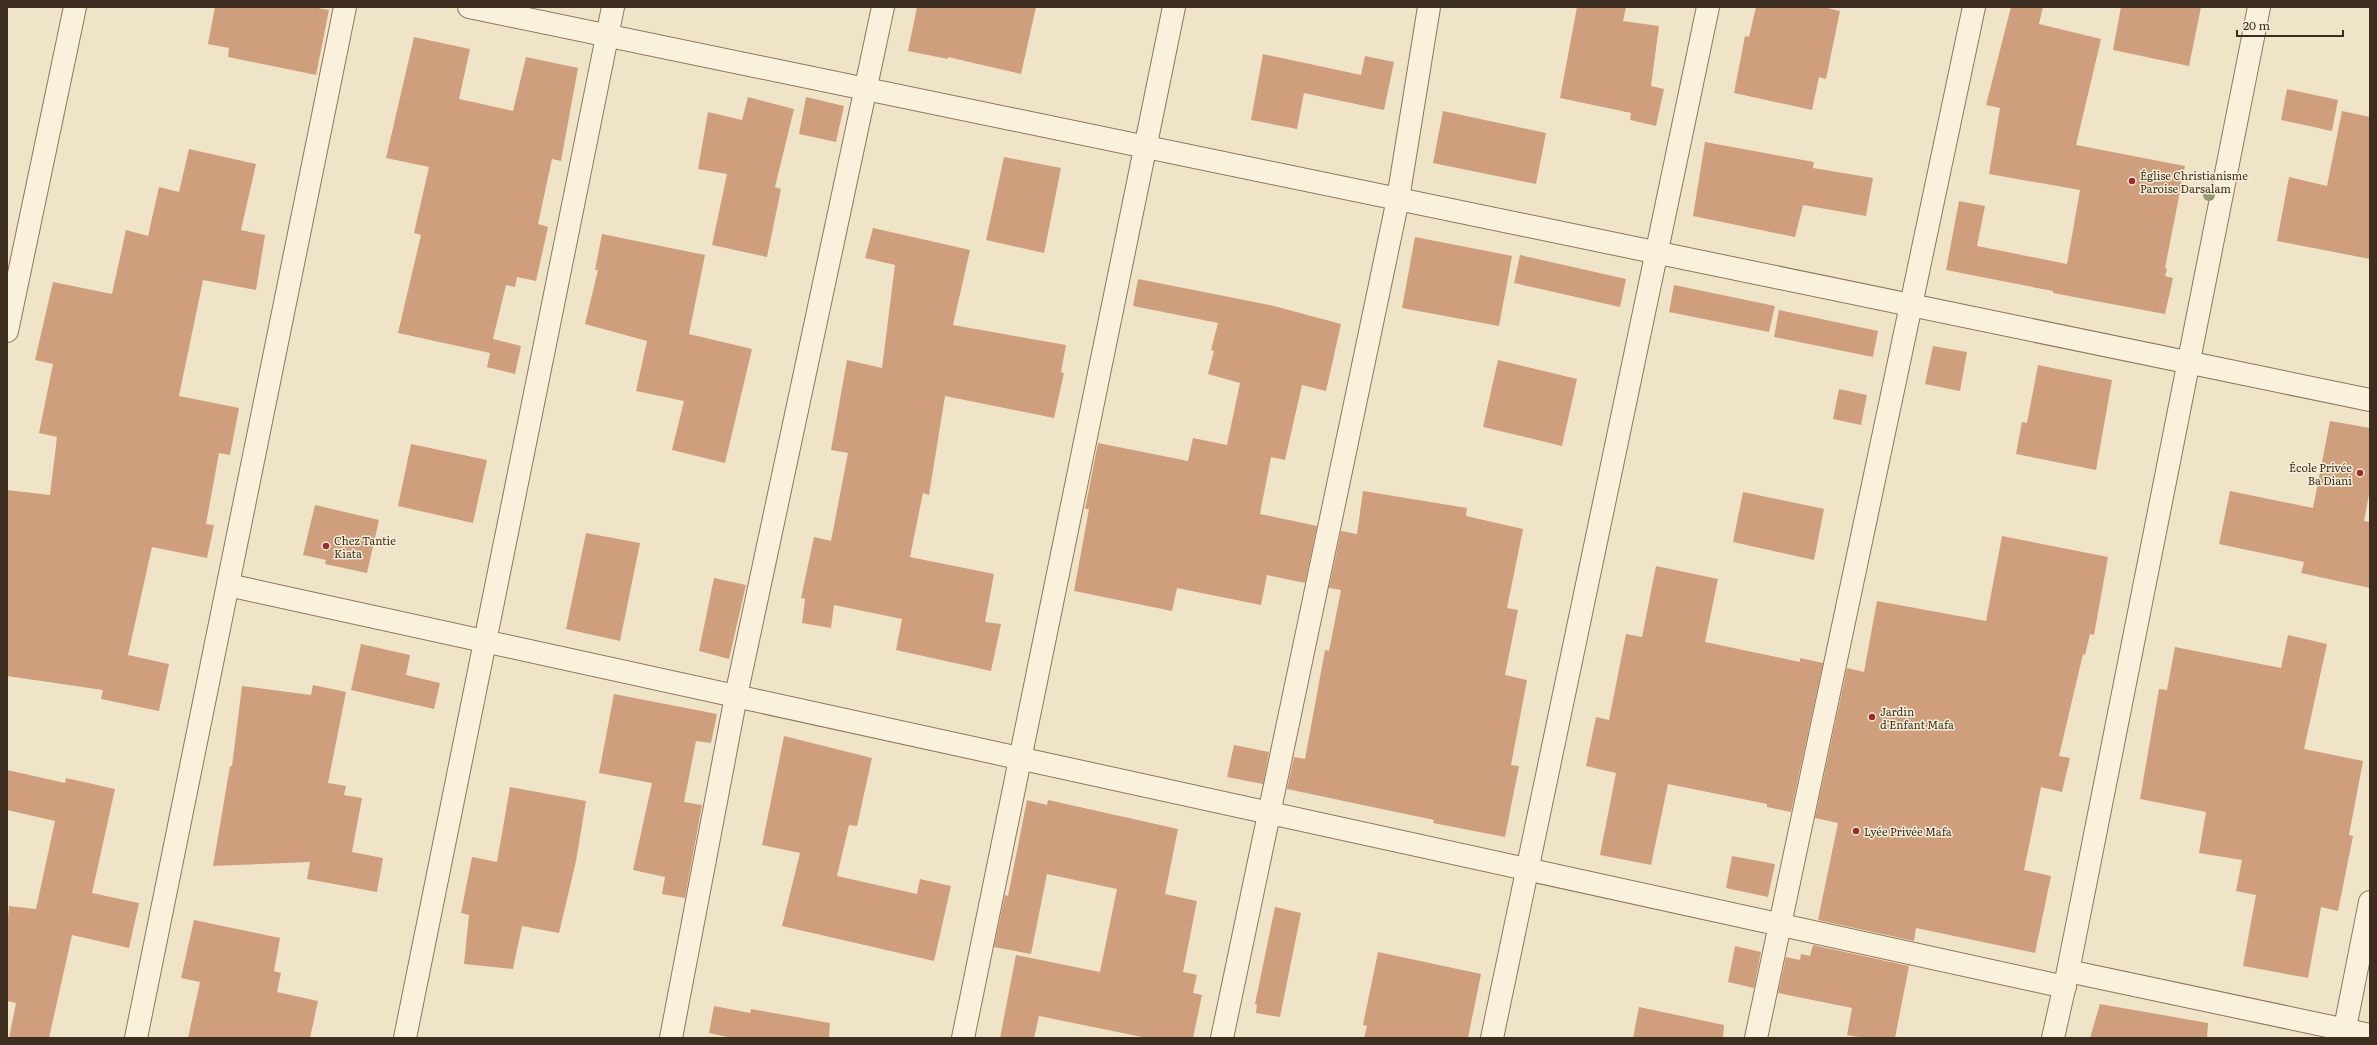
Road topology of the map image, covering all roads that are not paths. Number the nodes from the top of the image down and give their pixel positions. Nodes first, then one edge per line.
1 (75, 7) edge
2 (344, 7) edge
3 (469, 7) edge
4 (613, 7) edge
5 (883, 7) edge
6 (1174, 7) edge
7 (1429, 7) edge
8 (1708, 7) edge
9 (1974, 7) edge
10 (2259, 7) edge
11 (608, 36) junction
12 (866, 89) junction
13 (1146, 147) junction
14 (1398, 199) junction
15 (1657, 252) junction
16 (1910, 305) junction
17 (7, 331) edge
18 (2187, 362) junction
19 (2370, 400) edge
20 (228, 585) junction
21 (485, 641) junction
22 (736, 696) junction
23 (1020, 758) junction
24 (1270, 813) junction
25 (1527, 869) junction
26 (2370, 902) edge
27 (1780, 924) junction
28 (2066, 979) junction
29 (2343, 1034) edge
30 (2370, 1035) edge
31 (136, 1038) edge
32 (405, 1038) edge
33 (671, 1038) edge
34 (962, 1038) edge
35 (1222, 1038) edge
36 (1492, 1038) edge
37 (1756, 1038) edge
38 (2053, 1038) edge

1 - 17 street
2 - 20 street
3 - 11 street
4 - 11 street
5 - 12 street
6 - 13 street
7 - 14 street
8 - 15 street
9 - 16 street
10 - 18 street
11 - 12 street
11 - 21 street
12 - 13 street
12 - 22 street
13 - 14 street
13 - 23 street
14 - 15 street
14 - 24 street
15 - 16 street
15 - 25 street
16 - 18 street
16 - 27 street
18 - 19 street
18 - 28 street
20 - 21 street
20 - 31 street
21 - 22 street
21 - 32 street
22 - 23 street
22 - 33 street
23 - 24 street
23 - 34 street
24 - 25 street
24 - 35 street
25 - 27 street
25 - 36 street
26 - 29 street
27 - 28 street
27 - 37 street
28 - 29 street
28 - 38 street
29 - 30 street

